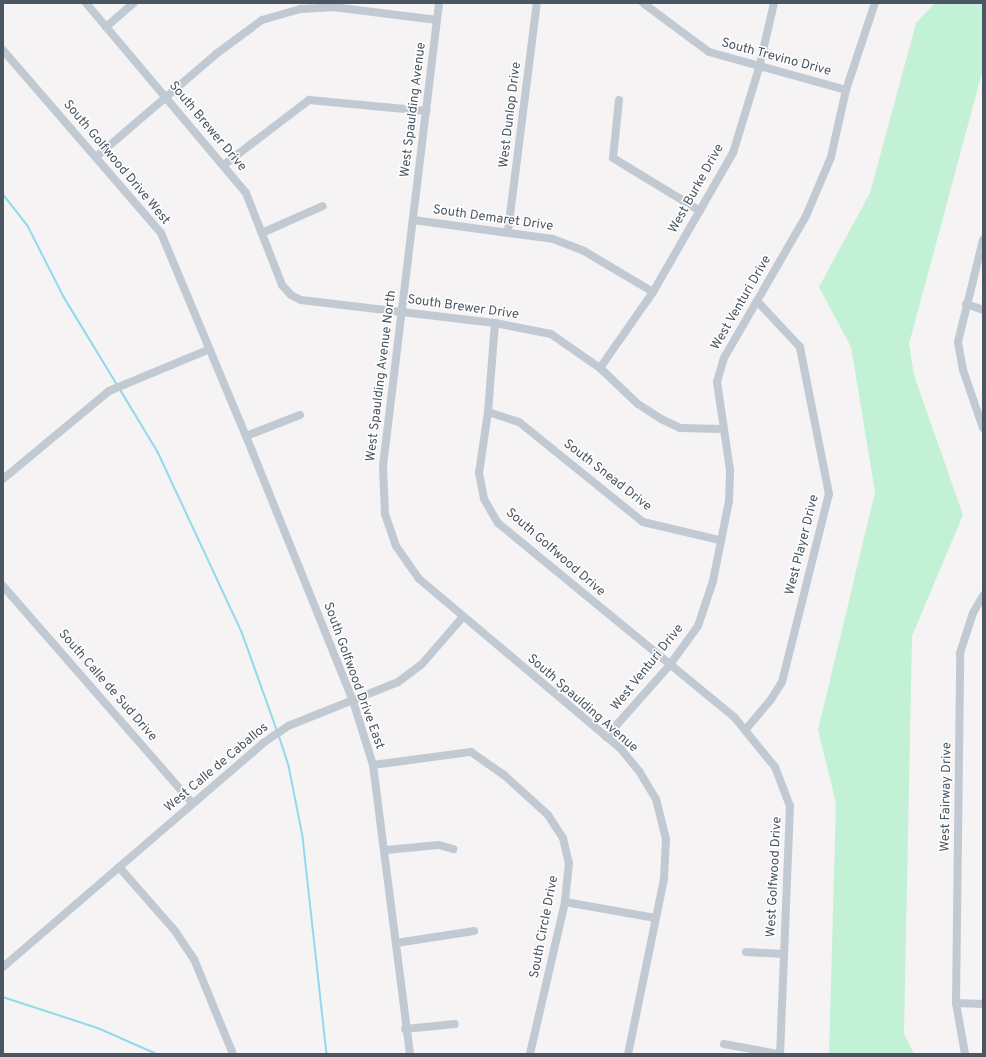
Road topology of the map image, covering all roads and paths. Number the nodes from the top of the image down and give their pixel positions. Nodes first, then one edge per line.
1 (86, 3) edge
2 (134, 3) edge
3 (439, 3) edge
4 (537, 3) edge
5 (643, 3) edge
6 (774, 3) edge
7 (875, 3) edge
8 (333, 5) edge
9 (437, 20) junction
10 (106, 27) junction
11 (3, 50) edge
12 (759, 68) junction
13 (846, 90) junction
14 (165, 96) junction
15 (619, 100) dead end
16 (426, 111) junction
17 (96, 157) junction
18 (224, 164) junction
19 (323, 206) dead end
20 (700, 211) junction
21 (413, 220) junction
22 (508, 231) junction
23 (264, 232) junction
24 (983, 240) edge
25 (653, 292) junction
26 (757, 301) junction
27 (966, 304) junction
28 (983, 310) edge
29 (402, 312) junction
30 (495, 323) junction
31 (210, 349) junction
32 (600, 368) junction
33 (488, 412) junction
34 (300, 415) dead end
35 (983, 428) edge
36 (722, 429) junction
37 (246, 436) junction
38 (3, 479) edge
39 (390, 534) joint
40 (720, 540) junction
41 (3, 586) edge
42 (983, 596) edge
43 (462, 618) junction
44 (668, 666) junction
45 (353, 701) junction
46 (735, 718) joint
47 (746, 728) junction
48 (606, 737) junction
49 (373, 765) junction
50 (192, 803) junction
51 (453, 849) dead end
52 (386, 850) junction
53 (119, 867) junction
54 (565, 902) junction
55 (656, 918) junction
56 (474, 931) dead end
57 (396, 942) junction
58 (746, 952) dead end
59 (784, 954) junction
60 (3, 967) edge
61 (956, 1003) junction
62 (983, 1004) edge
63 (455, 1024) dead end
64 (405, 1029) junction
65 (724, 1044) dead end
66 (233, 1054) edge
67 (410, 1054) edge
68 (530, 1054) edge
69 (628, 1054) edge
70 (779, 1054) edge
71 (965, 1054) edge

1 - 10 street, South Brewer Drive
2 - 10 street
3 - 9 street, West Spaulding Avenue
4 - 22 street, West Dunlop Drive
5 - 12 street, South Trevino Drive
6 - 12 street, West Burke Drive
7 - 13 street, West Venturi Drive
8 - 9 street
8 - 14 street
9 - 16 street, West Spaulding Avenue
10 - 14 street, South Brewer Drive
11 - 17 street, South Golfwood Drive West
12 - 13 street, South Trevino Drive
12 - 20 street, West Burke Drive
13 - 26 street, West Venturi Drive
14 - 17 street
14 - 18 street, South Brewer Drive
15 - 20 street
16 - 18 street
16 - 21 street, West Spaulding Avenue
17 - 31 street, South Golfwood Drive West
18 - 23 street, South Brewer Drive
19 - 23 street
20 - 25 street, West Burke Drive
21 - 22 street, South Demaret Drive
21 - 29 street, West Spaulding Avenue North
22 - 25 street, South Demaret Drive
23 - 29 street, South Brewer Drive
24 - 27 street
25 - 32 street, West Burke Drive
26 - 36 street, West Venturi Drive
26 - 47 street, West Player Drive
27 - 28 street
27 - 35 street
29 - 30 street, South Brewer Drive
29 - 39 street, West Spaulding Avenue North
30 - 32 street, South Brewer Drive
30 - 33 street, South Golfwood Drive
31 - 37 street, South Golfwood Drive West
31 - 38 street
32 - 36 street, South Brewer Drive
33 - 40 street, South Snead Drive
33 - 44 street, South Golfwood Drive
34 - 37 street
36 - 40 street, West Venturi Drive
37 - 45 street, South Golfwood Drive East
39 - 43 street, South Spaulding Avenue
40 - 44 street, West Venturi Drive
41 - 50 street, South Calle de Sud Drive
42 - 61 street, West Fairway Drive
43 - 45 street, West Calle de Caballos
43 - 48 street, South Spaulding Avenue
44 - 46 street, South Golfwood Drive
44 - 48 street, West Venturi Drive
45 - 49 street, South Golfwood Drive East
45 - 50 street, West Calle de Caballos
46 - 47 street, West Golfwood Drive
47 - 59 street, West Golfwood Drive
48 - 55 street, South Spaulding Avenue
49 - 52 street, South Golfwood Drive East
49 - 54 street, South Circle Drive
50 - 53 street, West Calle de Caballos
51 - 52 street
52 - 57 street, South Golfwood Drive East
53 - 60 street, West Calle de Caballos
53 - 66 street
54 - 55 street
54 - 68 street, South Circle Drive
55 - 69 street, South Spaulding Avenue
56 - 57 street
57 - 64 street, South Golfwood Drive East
58 - 59 street
59 - 70 street, West Golfwood Drive
61 - 62 street
61 - 71 street, West Fairway Drive
63 - 64 street
64 - 67 street, South Golfwood Drive East
65 - 70 street

